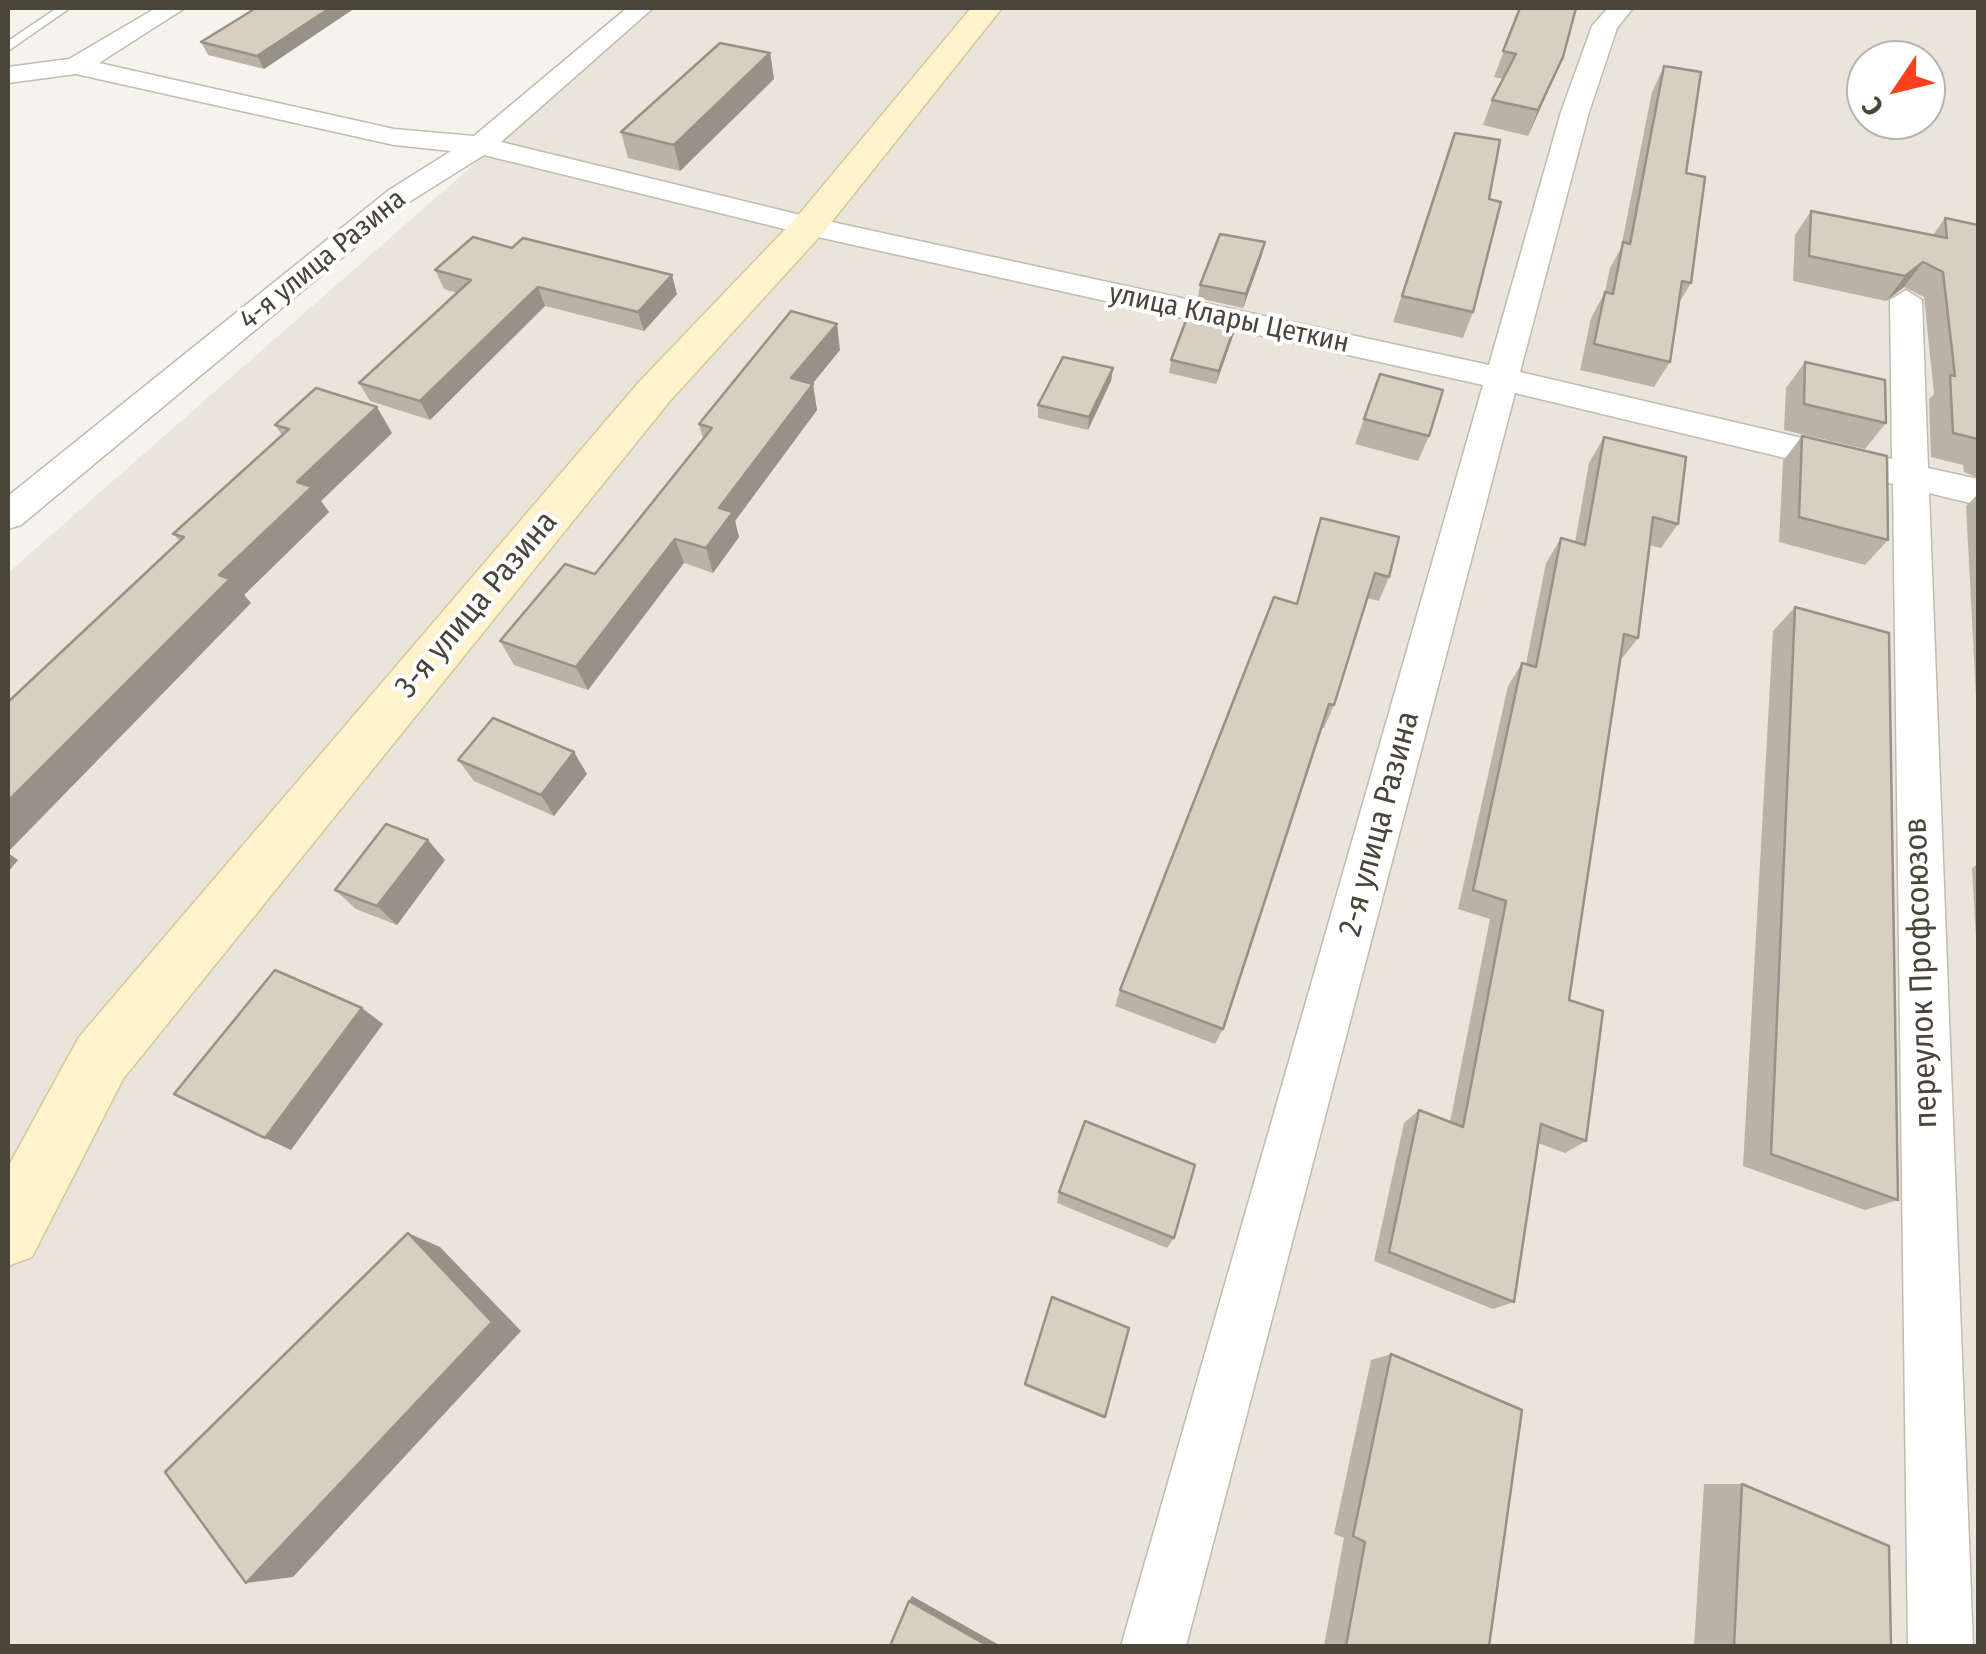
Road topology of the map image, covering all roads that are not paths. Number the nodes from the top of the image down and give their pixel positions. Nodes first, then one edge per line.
1 (64, 8) edge
2 (173, 8) edge
3 (641, 8) edge
4 (987, 8) edge
5 (1621, 8) edge
6 (8, 47) edge
7 (76, 66) junction
8 (8, 75) edge
9 (480, 145) junction
10 (809, 226) junction
11 (1906, 300) edge
12 (1503, 379) junction
13 (1908, 476) junction
14 (1978, 492) edge
15 (8, 516) edge
16 (8, 1233) edge
17 (1153, 1646) edge
18 (1941, 1646) edge

1 - 6 lane
2 - 7 street
3 - 9 street, 4-я улица Разина
4 - 10 street, 3-я улица Разина
5 - 12 street, 2-я улица Разина
7 - 8 street
7 - 9 street, улица Клары Цеткин
9 - 10 street, улица Клары Цеткин
9 - 15 street, 4-я улица Разина
10 - 12 street, улица Клары Цеткин
10 - 16 street, 3-я улица Разина
11 - 13 street, переулок Профсоюзов
12 - 13 street, улица Клары Цеткин
12 - 17 street, 2-я улица Разина
13 - 14 street, улица Клары Цеткин
13 - 18 street, переулок Профсоюзов

